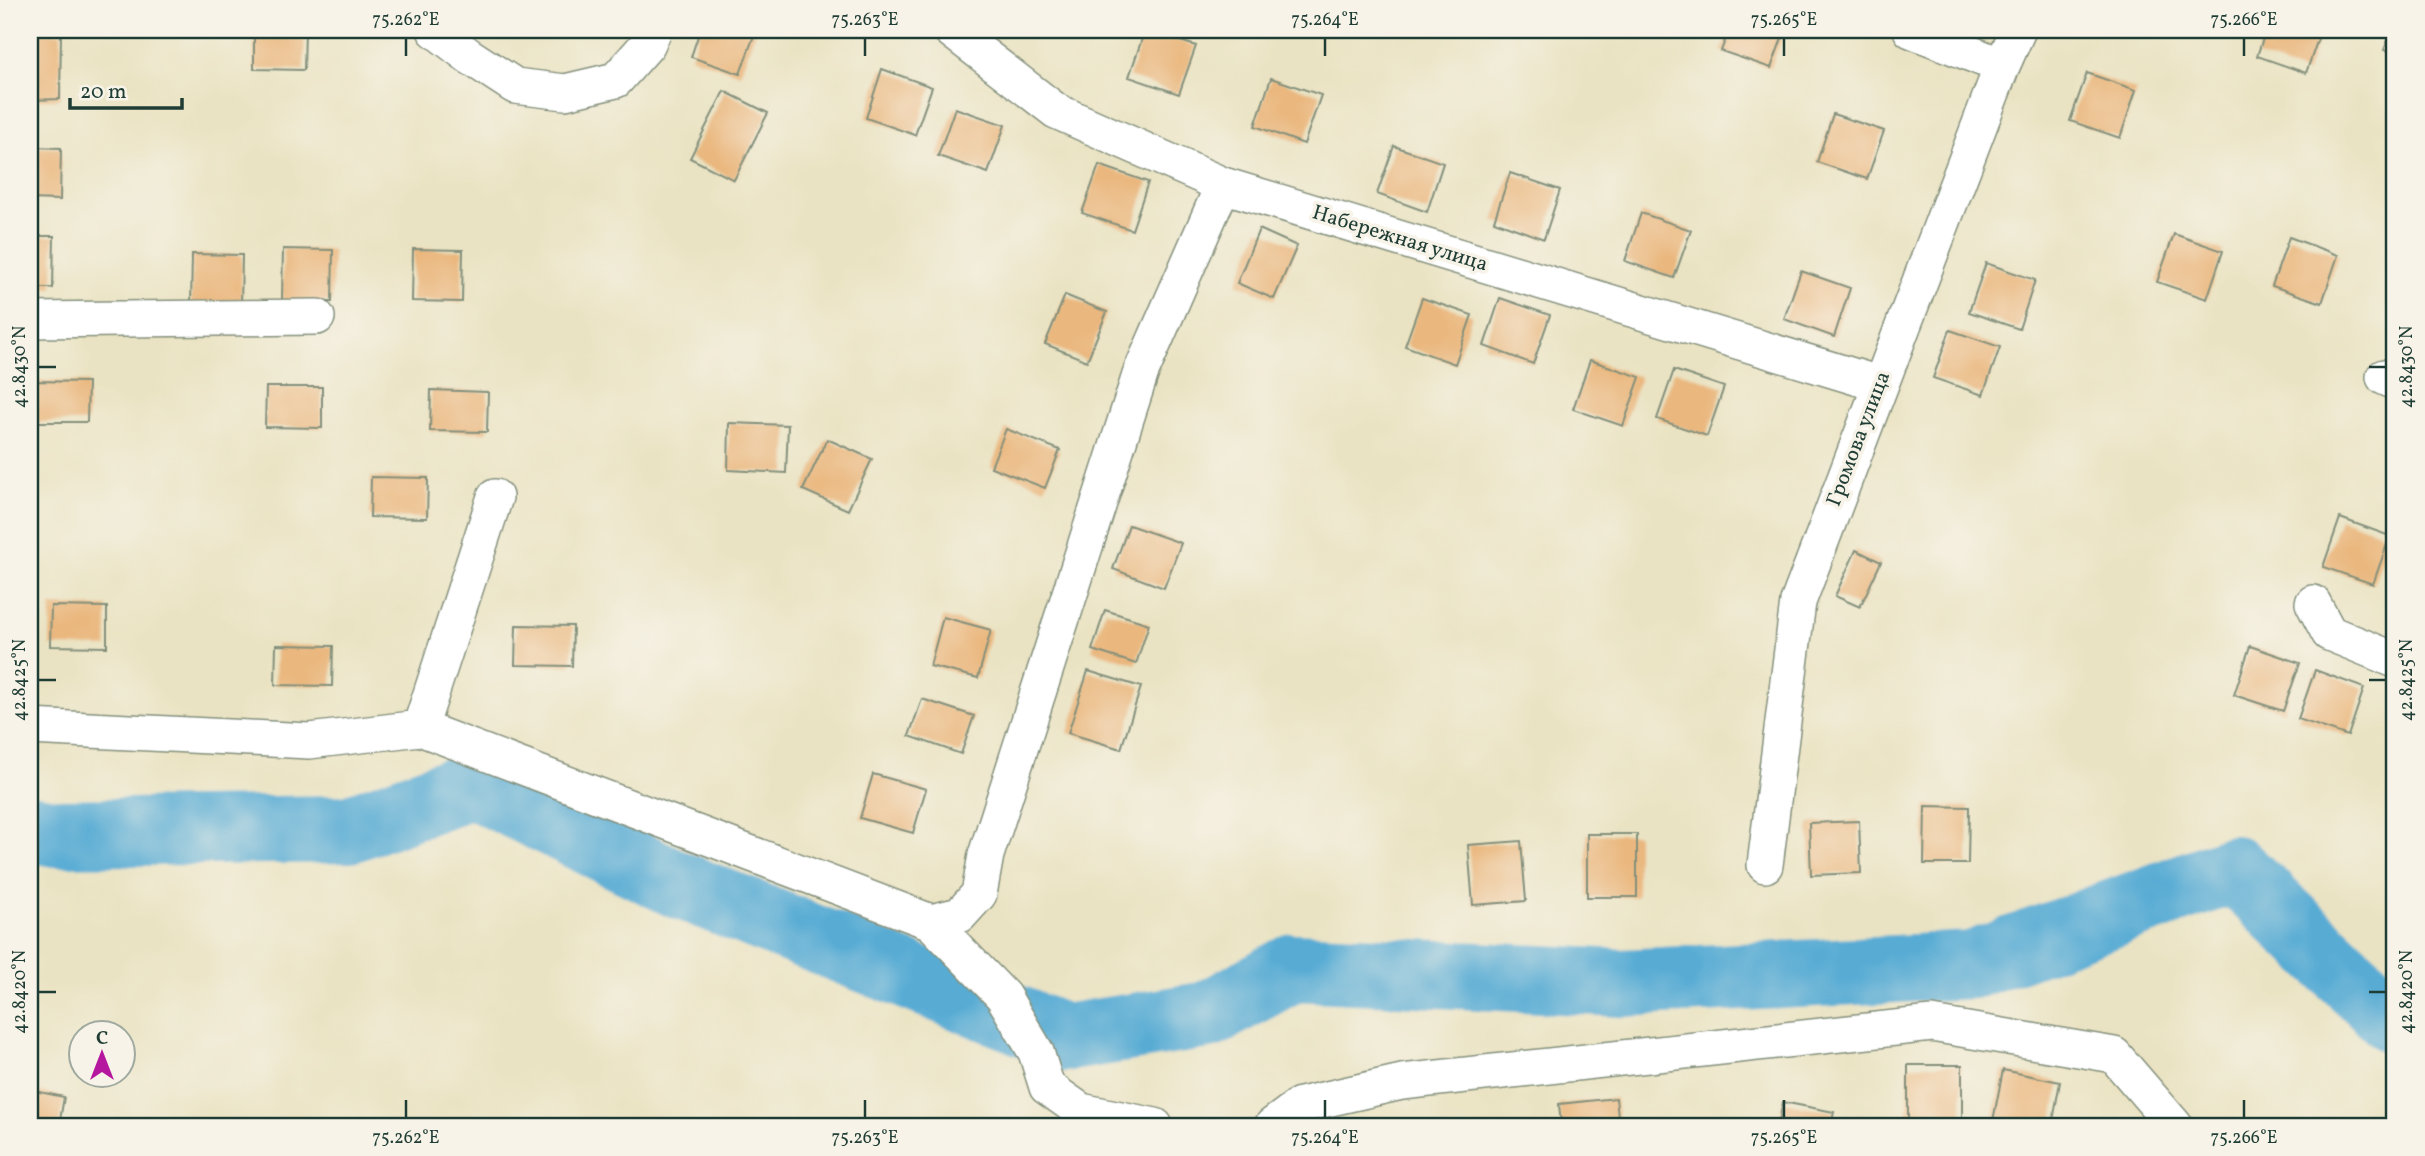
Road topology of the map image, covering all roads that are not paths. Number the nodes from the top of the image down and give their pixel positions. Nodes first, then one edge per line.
1 (435, 30) edge
2 (654, 30) edge
3 (951, 30) edge
4 (1911, 30) edge
5 (2018, 30) edge
6 (2002, 66) junction
7 (1223, 185) junction
8 (317, 317) dead end
9 (30, 320) edge
10 (1879, 384) junction
11 (495, 497) dead end
12 (2313, 603) dead end
13 (2395, 660) edge
14 (30, 727) edge
15 (420, 728) junction
16 (1765, 865) dead end
17 (932, 922) junction
18 (1155, 1126) edge
19 (1272, 1126) edge
20 (2175, 1126) edge

1 - 2 street
3 - 7 street, Набережная улица
4 - 6 street
5 - 6 street, Громова улица
6 - 10 street, Громова улица
7 - 10 street, Набережная улица
7 - 17 street
8 - 9 street
10 - 16 street, Громова улица
11 - 15 street
12 - 13 street
14 - 15 street
15 - 17 street
17 - 18 street
19 - 20 street

